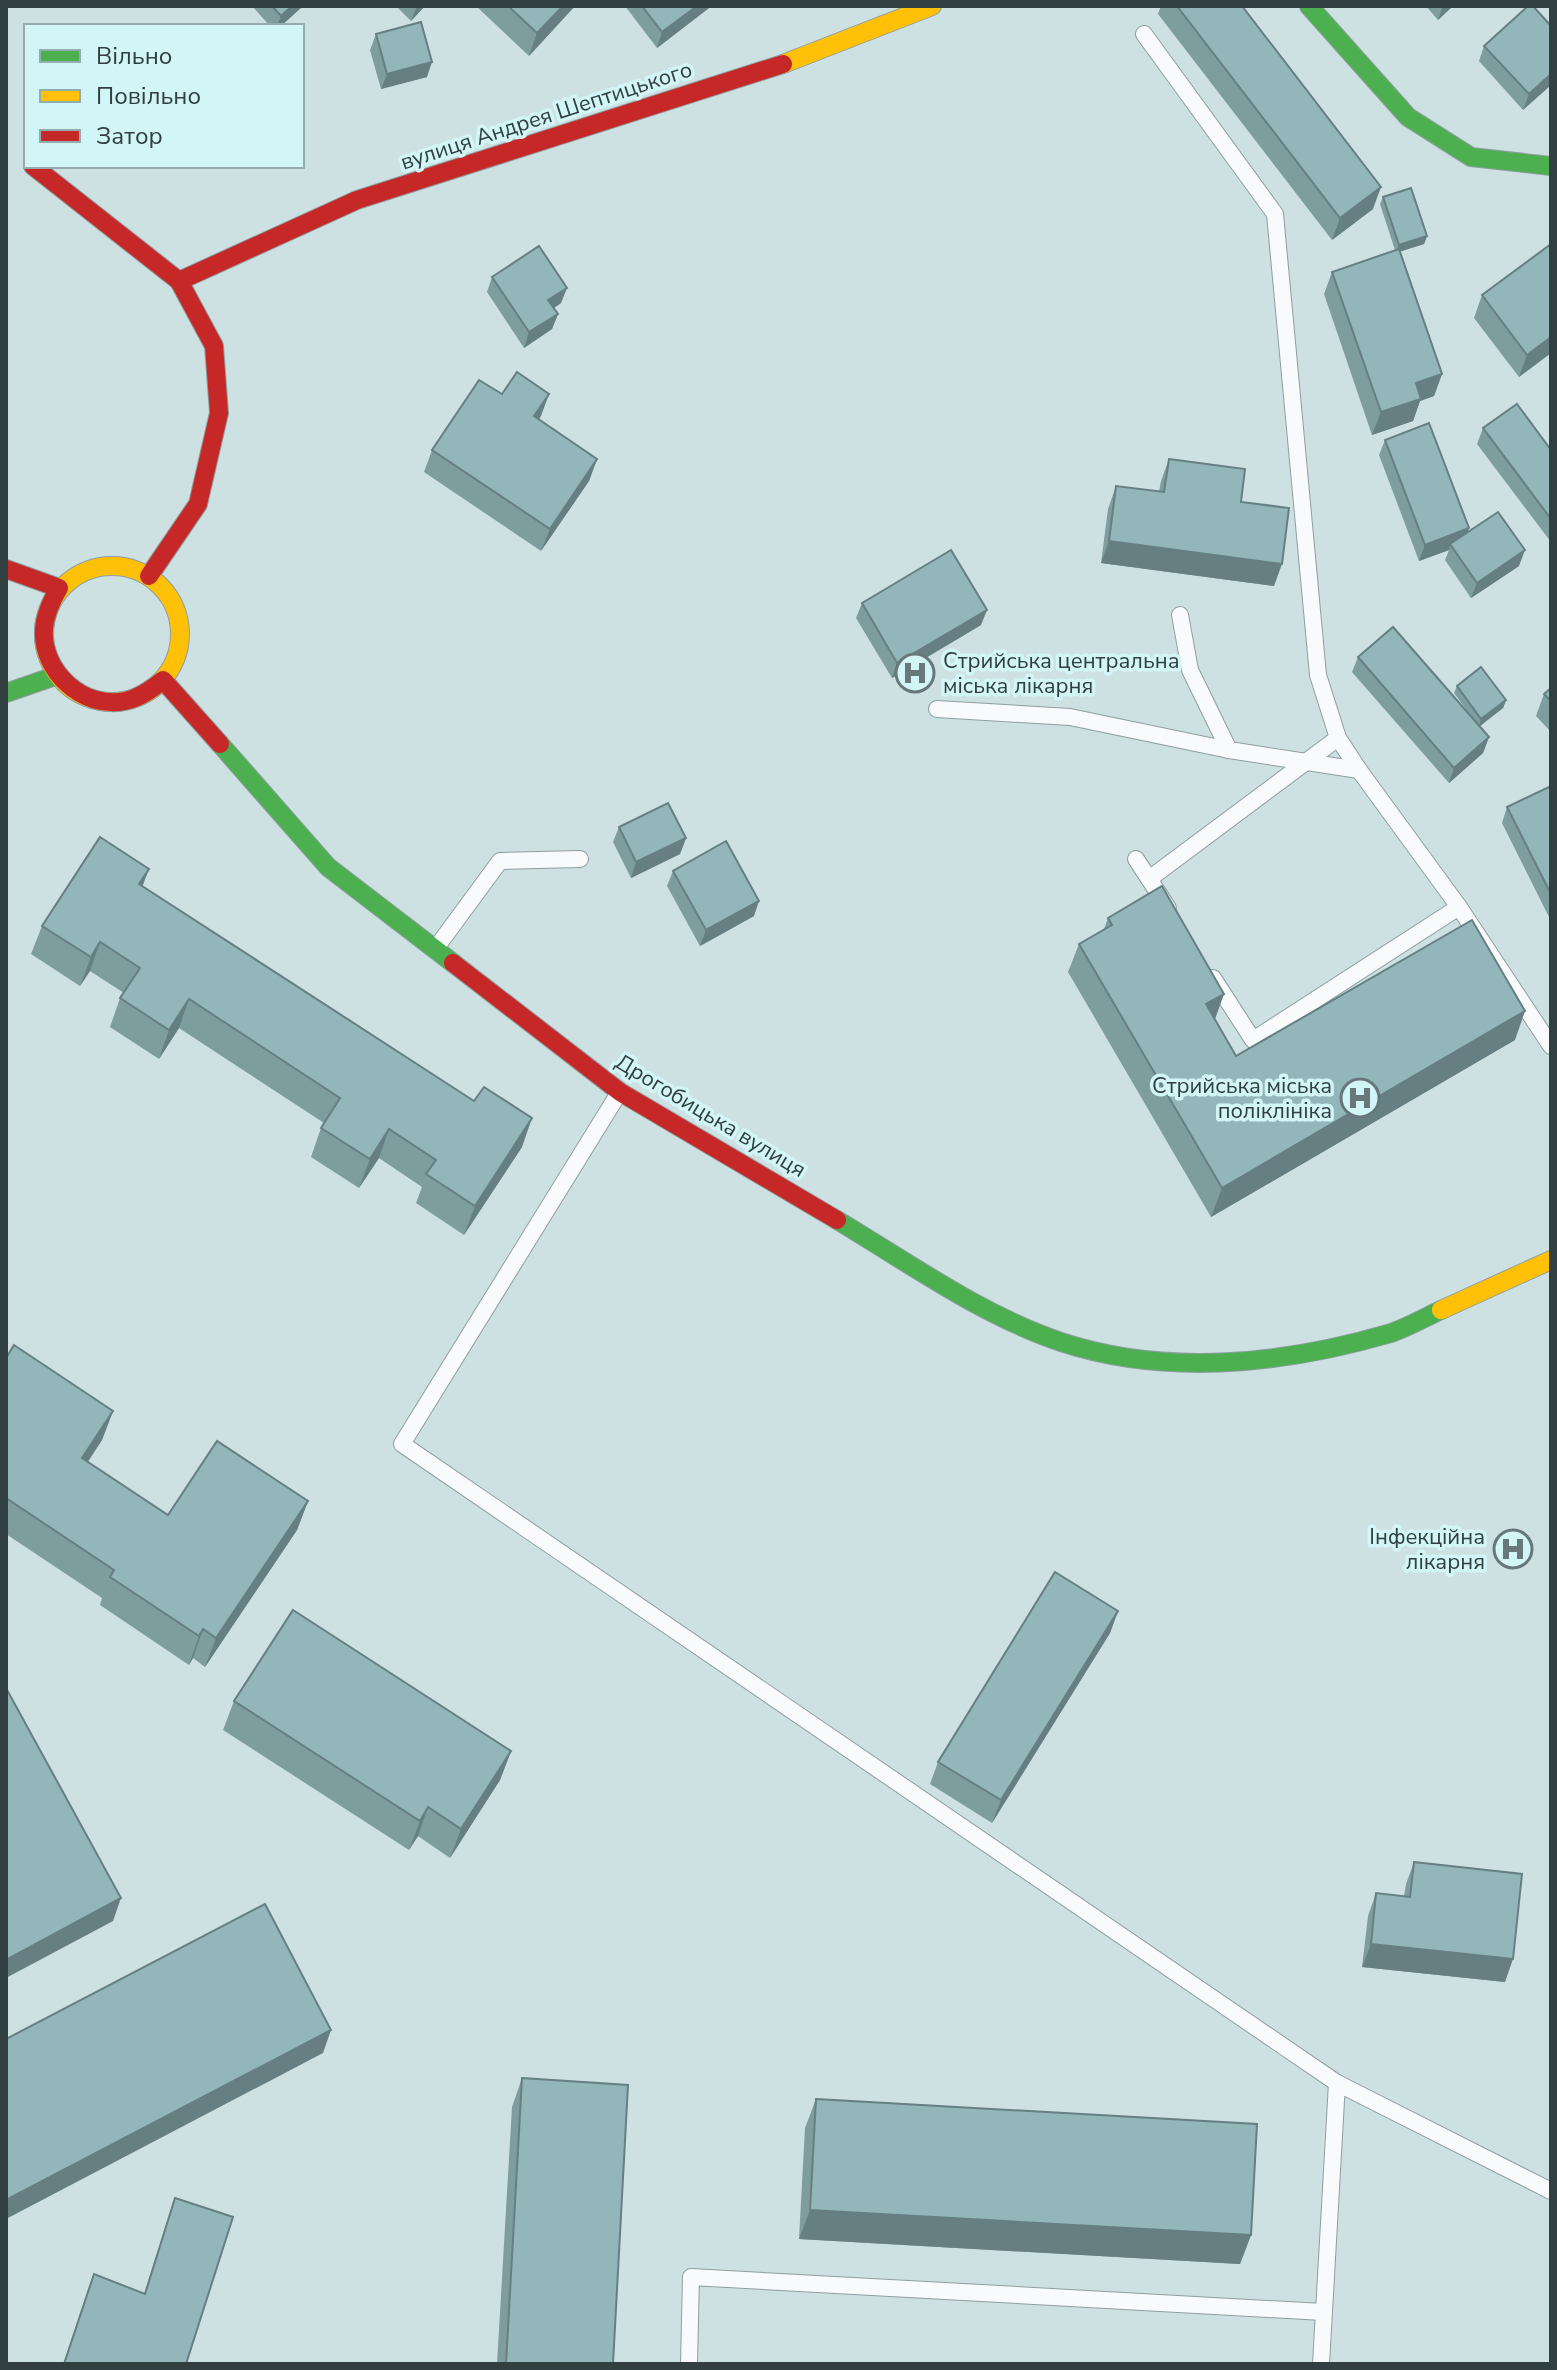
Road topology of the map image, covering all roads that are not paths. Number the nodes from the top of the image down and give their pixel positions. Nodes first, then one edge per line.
1 (932, 6) edge
2 (1309, 6) edge
3 (1144, 34) dead end
4 (1551, 166) edge
5 (36, 168) edge
6 (179, 281) junction
7 (6, 569) edge
8 (149, 576) junction
9 (59, 588) junction
10 (1180, 615) dead end
11 (58, 675) junction
12 (163, 680) junction
13 (6, 693) edge
14 (937, 709) dead end
15 (1338, 738) junction
16 (1229, 750) junction
17 (1306, 762) junction
18 (1359, 770) junction
19 (580, 859) dead end
20 (1136, 859) dead end
21 (1149, 879) junction
22 (1459, 907) junction
23 (1177, 922) edge
24 (435, 950) junction
25 (1202, 961) edge
26 (1551, 1046) edge
27 (620, 1092) junction
28 (1551, 1260) edge
29 (1337, 2083) junction
30 (1551, 2191) edge
31 (1323, 2312) junction
32 (689, 2364) edge
33 (1321, 2364) edge

1 - 6 main road, вулиця Андрея Шептицького
2 - 4 main road
3 - 15 lane
5 - 6 main road
6 - 8 main road
7 - 9 main road
8 - 9 main road
8 - 12 main road
9 - 11 main road
10 - 16 lane
11 - 12 main road
11 - 13 main road
12 - 24 main road, Дрогобицька вулиця
14 - 16 lane
15 - 17 lane
15 - 18 lane
16 - 17 lane
17 - 18 lane
17 - 21 lane
18 - 22 lane
19 - 24 lane
20 - 21 lane
21 - 23 lane
22 - 25 lane
22 - 26 lane
24 - 27 main road, Дрогобицька вулиця
27 - 28 main road, Дрогобицька вулиця
27 - 29 lane
29 - 30 lane
29 - 31 lane
31 - 32 lane
31 - 33 lane

